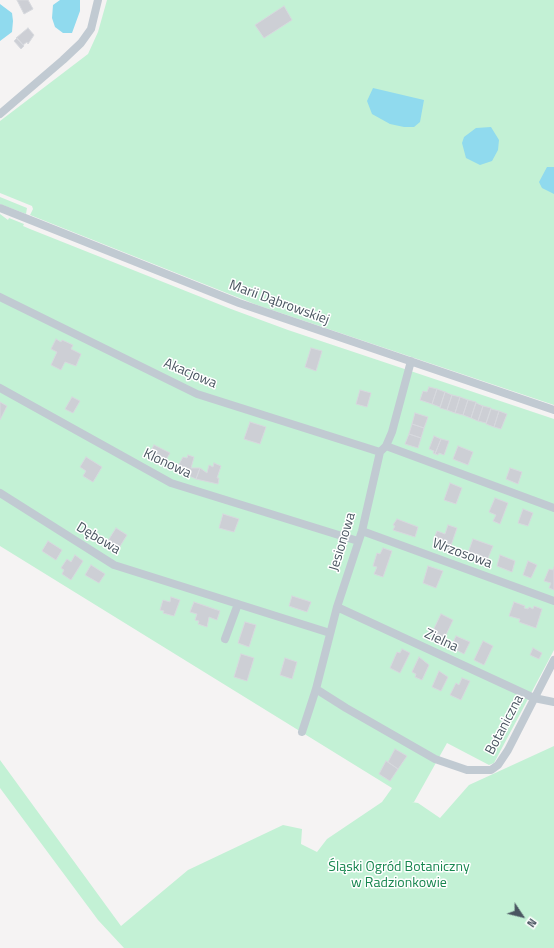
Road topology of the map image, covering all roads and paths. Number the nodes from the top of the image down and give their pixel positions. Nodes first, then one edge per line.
1 (98, 0) edge
2 (0, 114) edge
3 (0, 208) edge
4 (0, 297) edge
5 (411, 361) junction
6 (0, 388) edge
7 (554, 410) edge
8 (383, 449) junction
9 (0, 493) edge
10 (554, 508) edge
11 (362, 531) junction
12 (358, 541) junction
13 (554, 601) edge
14 (238, 604) junction
15 (337, 607) junction
16 (330, 633) junction
17 (225, 639) dead end
18 (554, 660) edge
19 (316, 689) junction
20 (534, 698) junction
21 (554, 702) edge
22 (302, 732) dead end

1 - 2 street
3 - 5 street, Marii Dąbrowskiej
4 - 8 street, Akacjowa
5 - 7 street, Marii Dąbrowskiej
5 - 8 street, Jesionowa
6 - 12 street, Klonowa
8 - 10 street, Akacjowa
8 - 11 street, Jesionowa
9 - 14 street, Dębowa
11 - 12 street, Jesionowa
11 - 13 street, Wrzosowa
12 - 15 street, Jesionowa
14 - 16 street, Dębowa
14 - 17 street
15 - 16 street, Jesionowa
15 - 20 street, Zielna
16 - 19 street, Jesionowa
18 - 20 street, Botaniczna
19 - 20 street, Botaniczna
19 - 22 street, Jesionowa
20 - 21 street, Zielna

